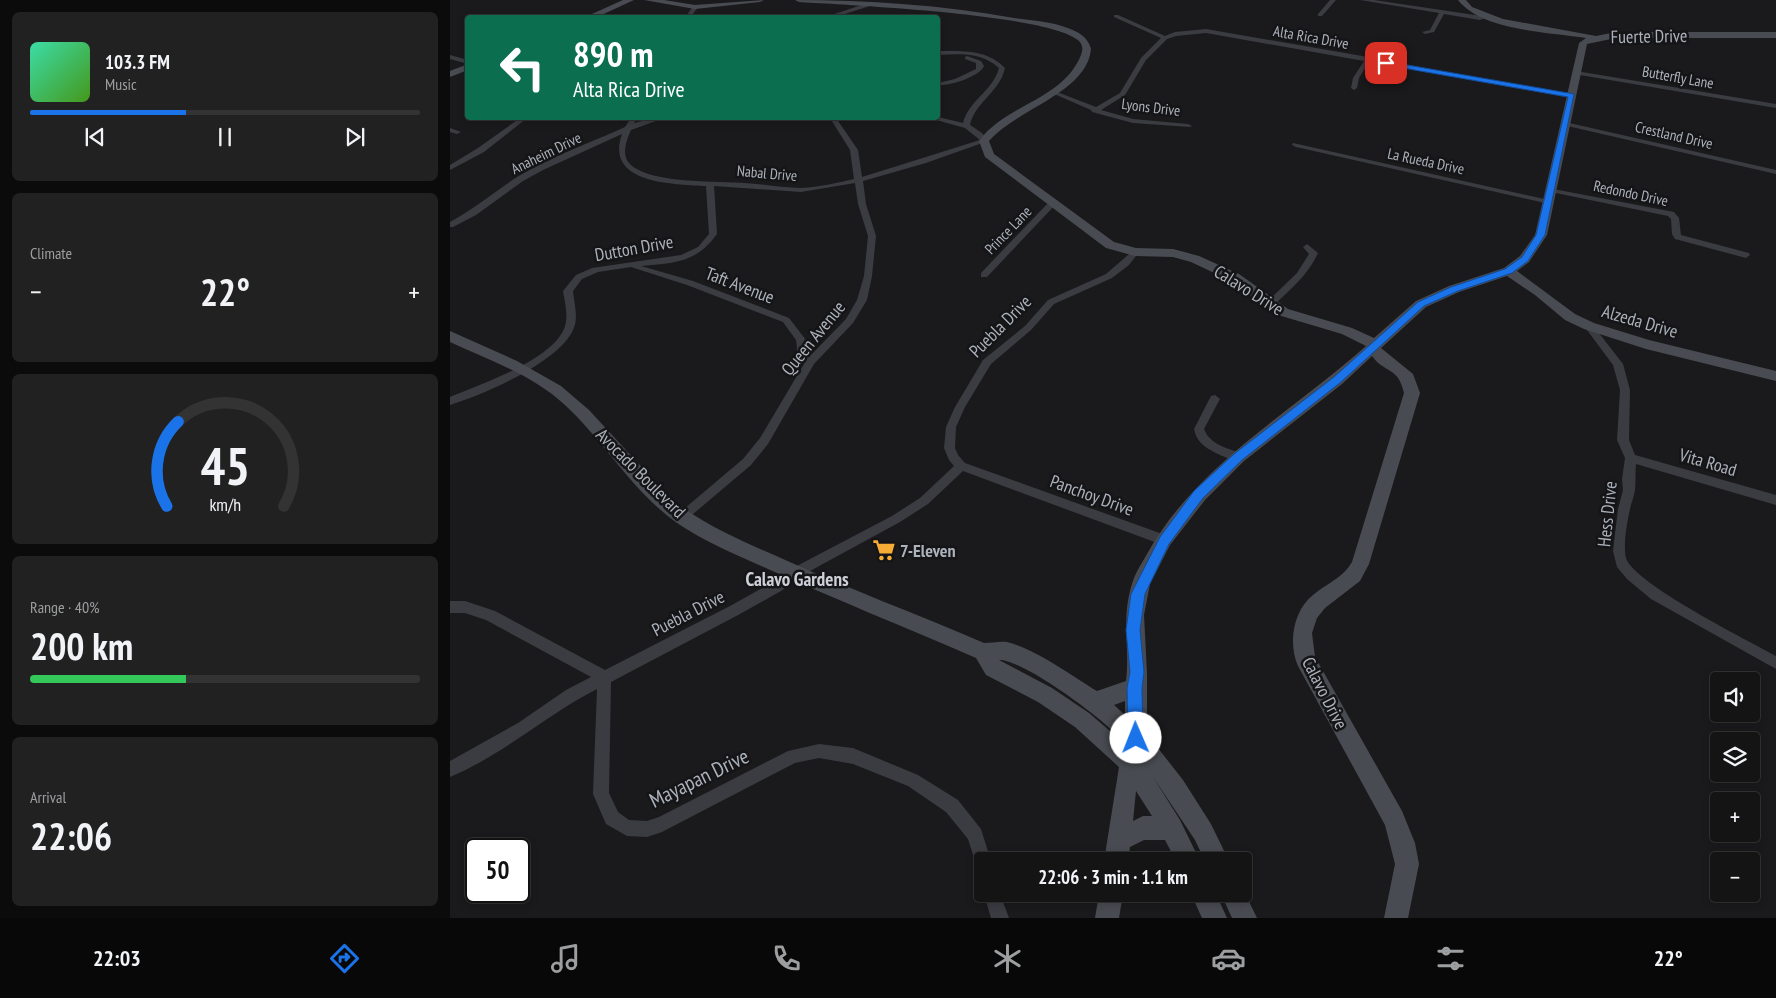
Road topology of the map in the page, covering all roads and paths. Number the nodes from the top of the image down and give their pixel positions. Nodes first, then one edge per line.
1 (630, 0) edge
2 (648, 0) edge
3 (760, 0) edge
4 (799, 0) edge
5 (1333, 0) edge
6 (1364, 0) edge
7 (1462, 0) edge
8 (868, 5) junction
9 (695, 7) junction
10 (1442, 12) junction
11 (594, 15) edge
12 (688, 15) edge
13 (834, 15) edge
14 (1320, 15) dead end
15 (1116, 16) dead end
16 (1485, 17) junction
17 (1425, 32) dead end
18 (1776, 35) edge
19 (1165, 38) junction
20 (1596, 38) junction
21 (940, 55) edge
22 (940, 55) edge
23 (450, 57) edge
24 (1368, 59) junction
25 (465, 61) edge
26 (465, 68) edge
27 (1576, 73) junction
28 (450, 74) edge
29 (940, 84) dead end
30 (1354, 88) dead end
31 (1056, 93) junction
32 (1571, 96) junction
33 (1776, 106) edge
34 (1094, 111) junction
35 (521, 120) edge
36 (633, 120) edge
37 (655, 120) edge
38 (834, 120) edge
39 (940, 120) edge
40 (1565, 124) junction
41 (966, 126) junction
42 (1188, 126) dead end
43 (626, 131) junction
44 (984, 140) junction
45 (1296, 145) dead end
46 (450, 168) edge
47 (1776, 172) edge
48 (860, 180) junction
49 (710, 183) junction
50 (1550, 196) junction
51 (1052, 204) junction
52 (450, 225) edge
53 (1307, 247) dead end
54 (1135, 252) junction
55 (1746, 255) dead end
56 (631, 266) junction
57 (1509, 271) junction
58 (984, 274) dead end
59 (1270, 304) junction
60 (1589, 326) junction
61 (450, 336) edge
62 (1374, 348) junction
63 (814, 358) junction
64 (525, 369) junction
65 (1776, 376) edge
66 (1215, 399) dead end
67 (450, 400) edge
68 (1238, 457) junction
69 (1630, 458) junction
70 (961, 466) junction
71 (1776, 500) edge
72 (682, 516) junction
73 (1164, 540) junction
74 (794, 573) junction
75 (450, 607) edge
76 (983, 652) junction
77 (1776, 663) edge
78 (604, 677) junction
79 (1135, 688) junction
80 (1095, 702) junction
81 (1136, 738) junction
82 (1130, 763) junction
83 (450, 769) edge
84 (1172, 828) junction
85 (1118, 850) edge
86 (980, 852) edge
87 (1184, 852) edge
88 (1213, 852) edge
89 (995, 902) edge
90 (1110, 902) edge
91 (1207, 902) edge
92 (1237, 902) edge
93 (1000, 918) edge
94 (1107, 918) edge
95 (1215, 918) edge
96 (1245, 918) edge
97 (1396, 918) edge

1 - 11 street
2 - 9 street
3 - 9 street
4 - 8 street
5 - 14 street
6 - 10 street
7 - 16 street
8 - 13 street
8 - 31 street
9 - 12 street
10 - 16 street
10 - 17 street
15 - 19 street
16 - 20 street
18 - 20 street, Fuerte Drive
19 - 24 street, Alta Rica Drive
19 - 34 street
20 - 27 street, Fuerte Drive
21 - 29 street
22 - 41 street
23 - 25 street
24 - 30 street
24 - 32 street, Alta Rica Drive
26 - 28 street
27 - 32 street, Fuerte Drive
27 - 33 street, Butterfly Lane
31 - 34 street, Lyons Drive
31 - 44 street
32 - 40 street, Fuerte Drive
34 - 42 street, Lyons Drive
35 - 46 street
36 - 43 street, Nabal Drive
37 - 43 street, Anaheim Drive
38 - 48 street, Queen Avenue
39 - 41 street
40 - 47 street, Crestland Drive
40 - 50 street, Fuerte Drive
41 - 44 street
43 - 49 street, Nabal Drive
43 - 52 street, Anaheim Drive
44 - 48 street, Nabal Drive
44 - 51 street, Calavo Drive
45 - 50 street, La Rueda Drive
48 - 49 street, Nabal Drive
48 - 63 street, Queen Avenue
49 - 56 street, Dutton Drive
50 - 55 street, Redondo Drive
50 - 57 main road, Fuerte Drive
51 - 54 street, Calavo Drive
51 - 58 street, Prince Lane
53 - 59 street
54 - 59 street, Calavo Drive
54 - 70 street, Puebla Drive
56 - 63 street, Taft Avenue
56 - 64 street, Dutton Drive
57 - 60 street, Alzeda Drive
57 - 62 street, Fuerte Drive
59 - 62 street, Calavo Drive
60 - 65 street, Alzeda Drive
60 - 69 street, Hess Drive
61 - 64 street, Avocado Boulevard
62 - 68 street, Fuerte Drive
62 - 97 street, Calavo Drive
63 - 72 street, Queen Avenue
64 - 67 street, Dutton Drive
64 - 72 street, Avocado Boulevard
66 - 68 street
68 - 73 street, Fuerte Drive
69 - 71 street, Vita Road
69 - 77 street, Hess Drive
70 - 73 street, Panchoy Drive
70 - 74 street, Puebla Drive
72 - 74 street, Avocado Boulevard
73 - 79 street, Fuerte Drive
74 - 76 street, Avocado Boulevard
74 - 78 street, Puebla Drive
75 - 78 street
76 - 80 street, Avocado Boulevard
76 - 82 main road, Avocado Boulevard
78 - 83 street, Puebla Drive
78 - 86 street, Mayapan Drive
79 - 80 street
79 - 81 main road, Fuerte Drive
80 - 81 street, Avocado Boulevard
81 - 82 street, Fuerte Drive
81 - 88 street, Avocado Boulevard
82 - 84 street, Avocado Boulevard
82 - 85 main road, Fuerte Drive
84 - 85 street
84 - 87 street, Avocado Boulevard
89 - 93 street
90 - 94 street
91 - 95 street
92 - 96 street

